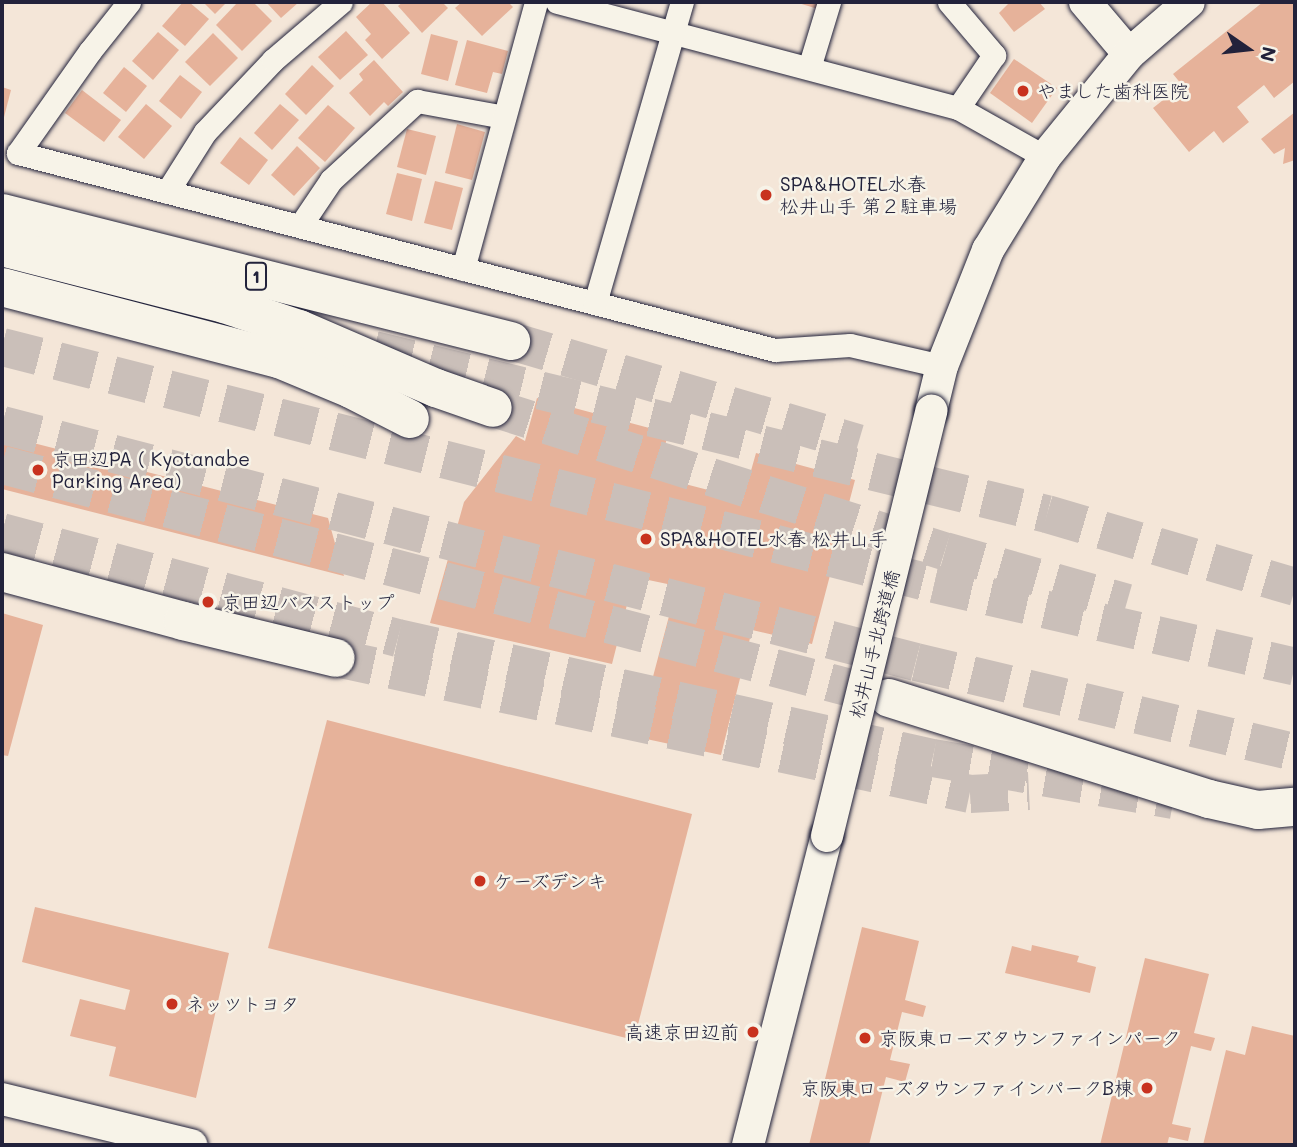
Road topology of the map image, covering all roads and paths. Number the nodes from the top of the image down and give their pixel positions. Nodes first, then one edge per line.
1 (129, 2) edge
2 (341, 2) edge
3 (536, 2) edge
4 (557, 2) edge
5 (682, 2) edge
6 (829, 2) edge
7 (948, 2) edge
8 (1085, 2) edge
9 (1189, 2) edge
10 (673, 32) junction
11 (1129, 54) junction
12 (809, 68) junction
13 (958, 108) junction
14 (504, 117) junction
15 (1045, 157) junction
16 (167, 192) junction
17 (2, 213) edge
18 (300, 226) junction
19 (2, 247) edge
20 (463, 269) junction
21 (2, 287) edge
22 (595, 303) junction
23 (510, 341) tunnel mouth
24 (942, 366) junction
25 (494, 408) tunnel mouth
26 (410, 419) dead end
27 (2, 572) edge
28 (336, 658) tunnel mouth
29 (889, 698) tunnel mouth
30 (1295, 807) edge
31 (2, 1099) edge
32 (191, 1145) edge
33 (747, 1145) edge

1 - 16 street
2 - 16 street
3 - 14 street
4 - 10 street
5 - 10 street
6 - 12 street
7 - 13 street
8 - 11 street
9 - 11 street, 松井山手北跨道橋
10 - 12 street
10 - 22 street
11 - 15 street, 松井山手北跨道橋
12 - 13 street
13 - 15 street
14 - 18 street
14 - 20 street
15 - 24 street, 松井山手北跨道橋
16 - 18 street
17 - 23 highway, 1
18 - 20 street
19 - 25 highway
20 - 22 street
21 - 26 highway
22 - 24 street
24 - 33 street, 松井山手北跨道橋, bridge
27 - 28 highway
29 - 30 highway
31 - 32 street

